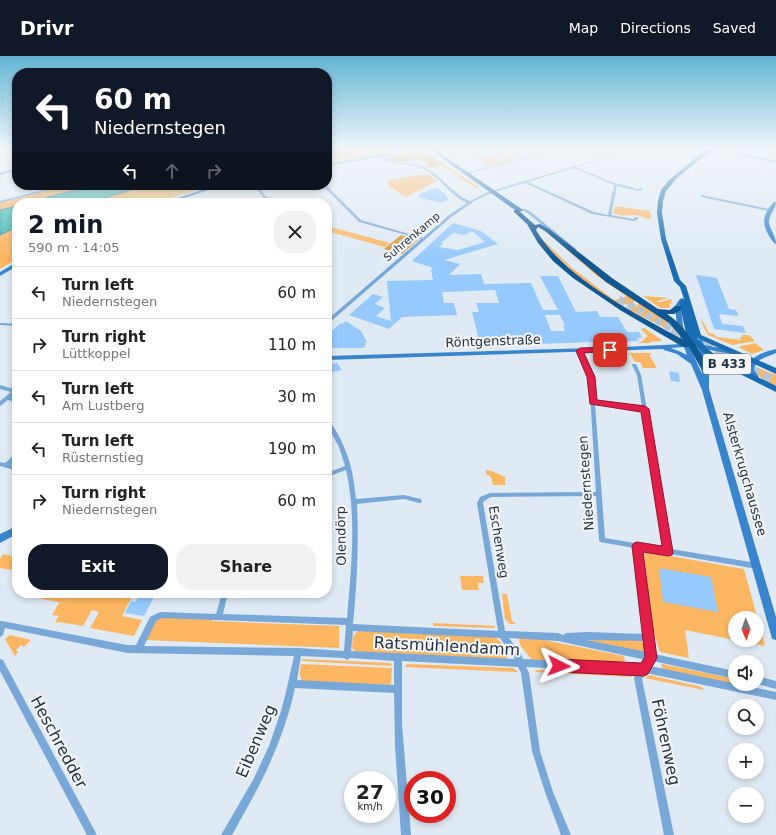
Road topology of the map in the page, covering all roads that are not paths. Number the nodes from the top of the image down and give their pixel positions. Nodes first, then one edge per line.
1 (446, 185) edge
2 (483, 185) edge
3 (515, 185) edge
4 (533, 185) edge
5 (616, 185) edge
6 (621, 185) edge
7 (667, 185) edge
8 (628, 187) dead end
9 (47, 190) edge
10 (206, 190) edge
11 (260, 190) edge
12 (329, 190) edge
13 (493, 192) junction
14 (702, 196) dead end
15 (16, 198) edge
16 (180, 198) edge
17 (265, 198) dead end
18 (12, 199) edge
19 (0, 202) edge
20 (471, 203) junction
21 (776, 203) edge
22 (517, 209) junction
23 (769, 210) junction
24 (609, 216) junction
25 (622, 218) dead end
26 (534, 224) junction
27 (770, 234) junction
28 (776, 234) edge
29 (423, 239) junction
30 (776, 242) edge
31 (12, 267) edge
32 (0, 274) edge
33 (677, 281) junction
34 (621, 287) junction
35 (635, 298) junction
36 (682, 300) junction
37 (620, 301) junction
38 (678, 308) junction
39 (655, 311) junction
40 (332, 318) edge
41 (0, 324) edge
42 (12, 325) edge
43 (683, 334) junction
44 (670, 336) junction
45 (698, 336) junction
46 (673, 346) junction
47 (696, 346) junction
48 (659, 348) junction
49 (580, 351) junction
50 (776, 351) edge
51 (730, 352) junction
52 (332, 358) edge
53 (754, 361) junction
54 (694, 363) junction
55 (728, 364) junction
56 (634, 365) dead end
57 (706, 370) junction
58 (776, 371) edge
59 (755, 377) junction
60 (0, 387) edge
61 (12, 389) edge
62 (776, 389) edge
63 (706, 390) junction
64 (12, 394) edge
65 (7, 398) junction
66 (12, 400) edge
67 (593, 402) junction
68 (0, 404) edge
69 (645, 409) junction
70 (332, 429) edge
71 (12, 459) edge
72 (3, 465) edge
73 (348, 467) junction
74 (332, 473) edge
75 (598, 494) junction
76 (418, 500) dead end
77 (353, 502) junction
78 (12, 533) edge
79 (0, 539) edge
80 (637, 546) junction
81 (668, 552) junction
82 (757, 566) junction
83 (224, 598) edge
84 (219, 616) junction
85 (1, 624) edge
86 (349, 624) junction
87 (0, 633) edge
88 (502, 635) junction
89 (776, 635) edge
90 (558, 637) junction
91 (648, 638) junction
92 (138, 649) junction
93 (298, 652) junction
94 (347, 656) junction
95 (398, 658) junction
96 (651, 658) junction
97 (0, 663) edge
98 (522, 664) junction
99 (644, 669) junction
100 (728, 674) edge
101 (764, 682) edge
102 (294, 684) junction
103 (776, 685) edge
104 (397, 689) junction
105 (776, 696) edge
106 (92, 835) edge
107 (226, 835) edge
108 (406, 835) edge
109 (566, 835) edge
110 (669, 835) edge

1 - 20 street
2 - 13 main road
3 - 13 street, Suhrenkamp
4 - 24 street
5 - 24 street
6 - 8 street
7 - 33 main road, Alsterkrugchaussee / B 433
9 - 15 street
10 - 16 street
11 - 17 street
12 - 29 street
13 - 20 street, Suhrenkamp
13 - 22 main road
14 - 23 street
18 - 19 street
20 - 29 street, Suhrenkamp
21 - 23 street
22 - 26 highway
22 - 34 street
23 - 27 street
24 - 25 street
26 - 34 highway
26 - 37 highway
26 - 37 highway
27 - 28 street
27 - 30 street
29 - 40 street, Suhrenkamp
31 - 32 street
33 - 36 main road, Alsterkrugchaussee / B 433
33 - 45 main road, Alsterkrugchaussee
34 - 35 highway
35 - 37 highway
35 - 39 highway
36 - 38 street
36 - 47 main road, Alsterkrugchaussee / B 433
37 - 44 highway
38 - 39 highway
38 - 43 street
39 - 43 highway
41 - 42 street
43 - 47 highway
44 - 46 highway
44 - 47 highway
45 - 47 street, Alsterkrugchaussee
45 - 51 main road, B 433
46 - 47 street, Röntgenstraße
46 - 48 street, Röntgenstraße
47 - 51 street, Röntgenstraße
47 - 54 street, Alsterkrugchaussee
47 - 55 main road, B 433
47 - 57 highway
48 - 49 street, Röntgenstraße
48 - 54 street, Röntgenstraße
49 - 52 street, Röntgenstraße
49 - 67 street, Niedernstegen
50 - 53 street
51 - 53 main road, B 433
53 - 58 main road, B 433
53 - 59 street
54 - 63 street, Alsterkrugchaussee
55 - 57 street
55 - 59 main road, B 433
56 - 69 street
57 - 63 street, Alsterkrugchaussee
59 - 62 main road, B 433
60 - 61 street
63 - 82 street, Alsterkrugchaussee
64 - 65 street
65 - 66 street
65 - 68 street
67 - 69 street
67 - 75 street, Niedernstegen
69 - 81 street
70 - 73 street, Olendörp
71 - 72 street
73 - 74 street
73 - 77 street, Olendörp
75 - 80 street, Niedernstegen
75 - 88 street, Eschenweg
76 - 77 street
77 - 86 street, Olendörp
78 - 79 street
80 - 81 street
80 - 91 street
81 - 82 street
82 - 89 street, Alsterkrugchaussee
83 - 84 street
84 - 86 street, Ratsmühlendamm
84 - 92 street, Ratsmühlendamm
85 - 87 street
85 - 92 street, Ratsmühlendamm
86 - 88 street, Ratsmühlendamm
86 - 94 street, Olendörp
88 - 90 street, Ratsmühlendamm
88 - 98 street
90 - 91 street, Ratsmühlendamm
90 - 96 street, Ratsmühlendamm
91 - 96 street
92 - 93 street, Ratsmühlendamm
93 - 94 street, Ratsmühlendamm
93 - 102 street, Eibenweg
94 - 95 street, Ratsmühlendamm
95 - 98 street, Ratsmühlendamm
95 - 104 street
96 - 99 street, Föhrenweg
96 - 100 street, Ratsmühlendamm
97 - 106 street, Heschredder
98 - 99 street, Ratsmühlendamm
98 - 109 street
99 - 105 street, Ratsmühlendamm
99 - 110 street, Föhrenweg
101 - 103 street
102 - 104 street
102 - 107 street, Eibenweg
104 - 108 street

